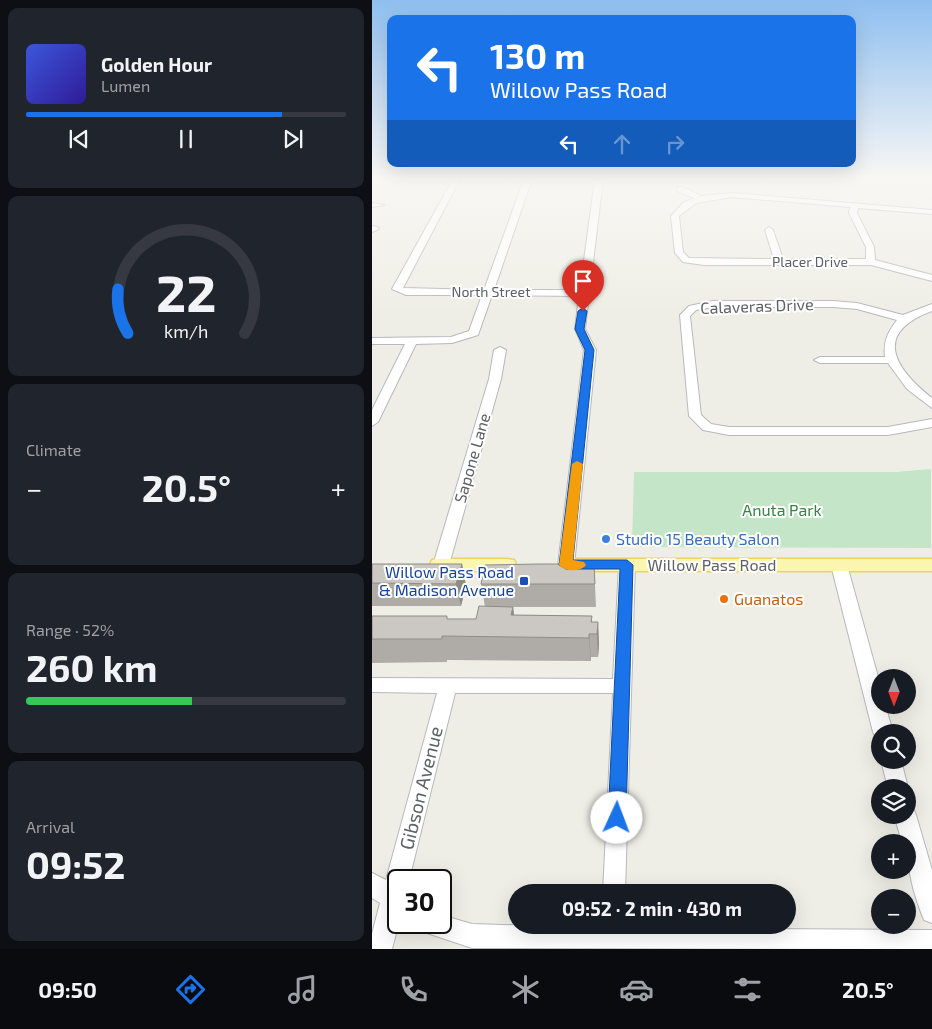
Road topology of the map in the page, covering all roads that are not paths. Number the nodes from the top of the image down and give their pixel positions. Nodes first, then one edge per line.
1 (433, 223) edge
2 (513, 223) edge
3 (594, 223) edge
4 (676, 223) edge
5 (858, 223) edge
6 (769, 230) dead end
7 (779, 262) junction
8 (871, 262) junction
9 (932, 278) edge
10 (489, 292) junction
11 (586, 292) junction
12 (932, 307) edge
13 (905, 319) junction
14 (372, 341) edge
15 (412, 341) junction
16 (500, 350) dead end
17 (820, 360) dead end
18 (890, 360) junction
19 (378, 398) edge
20 (932, 404) edge
21 (372, 422) edge
22 (932, 423) edge
23 (422, 565) edge
24 (441, 565) junction
25 (527, 565) edge
26 (546, 565) edge
27 (566, 565) junction
28 (627, 565) junction
29 (839, 565) junction
30 (932, 565) edge
31 (372, 685) edge
32 (448, 685) junction
33 (621, 686) junction
34 (881, 724) edge
35 (908, 824) edge
36 (403, 869) edge
37 (372, 884) edge
38 (614, 884) edge
39 (387, 894) edge
40 (932, 912) edge
41 (387, 928) edge
42 (452, 930) edge
43 (613, 938) edge
44 (932, 942) edge
45 (380, 949) edge

1 - 10 street, North Street
2 - 10 street
3 - 11 street
4 - 7 street, Placer Drive
5 - 8 street
6 - 7 street
7 - 8 street, Placer Drive
8 - 9 street, Placer Drive
10 - 11 street, North Street
10 - 15 street
11 - 27 street
12 - 13 street
13 - 18 street
13 - 22 street, Calaveras Drive
14 - 15 street
15 - 19 street
16 - 24 street, Sapone Lane
17 - 18 street
18 - 20 street
19 - 21 street
23 - 24 main road
24 - 25 main road
26 - 27 main road, Willow Pass Road
27 - 28 main road, Willow Pass Road
28 - 29 main road, Willow Pass Road
28 - 33 street
29 - 30 main road, Willow Pass Road
29 - 34 street
31 - 32 street
32 - 33 street
32 - 36 street, Gibson Avenue
33 - 38 street
35 - 40 street
37 - 39 street
41 - 45 street, Gibson Avenue
42 - 43 street
43 - 44 street

